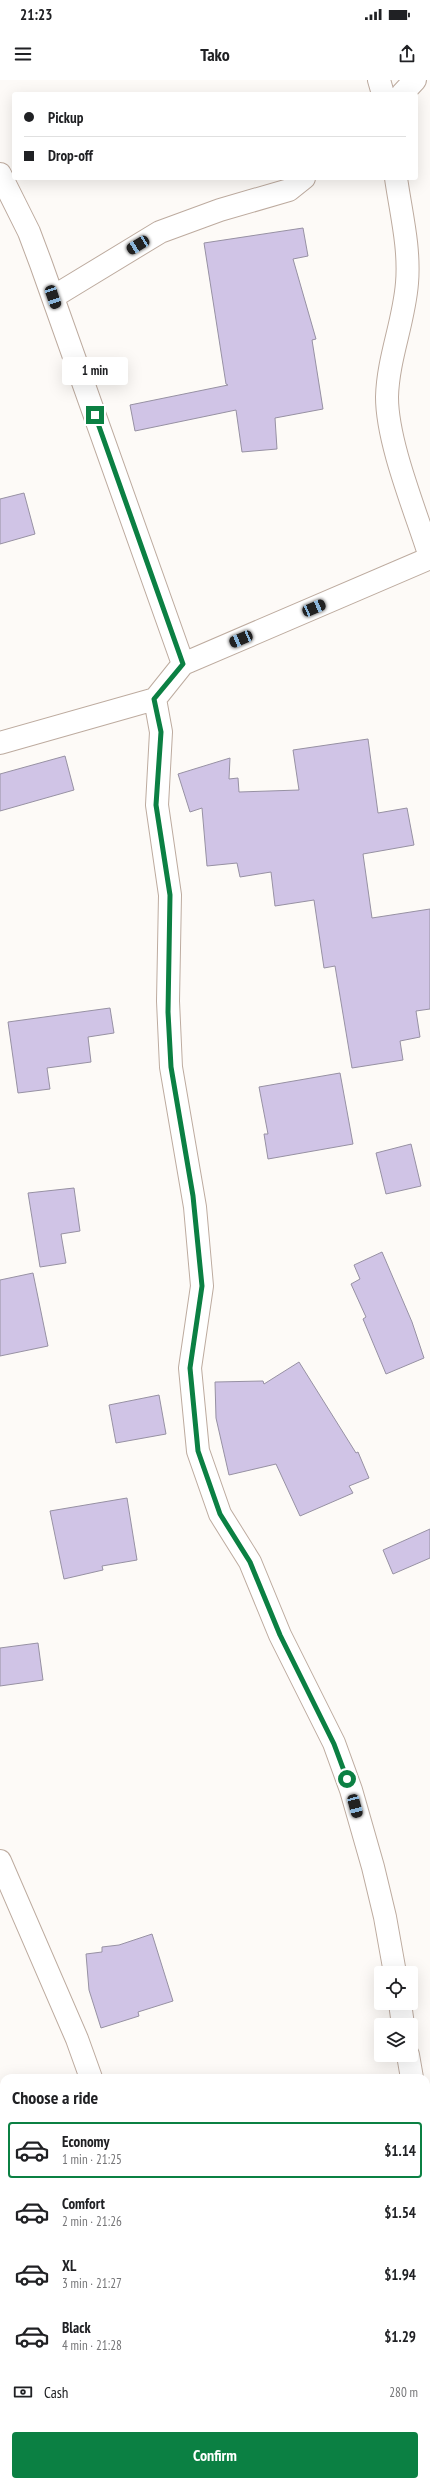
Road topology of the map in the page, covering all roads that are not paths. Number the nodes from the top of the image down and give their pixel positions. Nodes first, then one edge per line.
1 (379, 80) edge
2 (416, 80) edge
3 (382, 92) edge
4 (404, 92) edge
5 (0, 174) edge
6 (302, 180) edge
7 (396, 180) edge
8 (53, 297) junction
9 (430, 558) edge
10 (183, 664) junction
11 (154, 699) junction
12 (0, 743) edge
13 (0, 1860) edge
14 (394, 1966) edge
15 (409, 2062) edge
16 (90, 2074) edge
17 (411, 2074) edge

1 - 3 street
2 - 4 street
5 - 8 street
6 - 8 street
7 - 9 street
8 - 10 street
9 - 10 street
10 - 11 street
11 - 12 street
11 - 14 street
13 - 16 street
15 - 17 street

